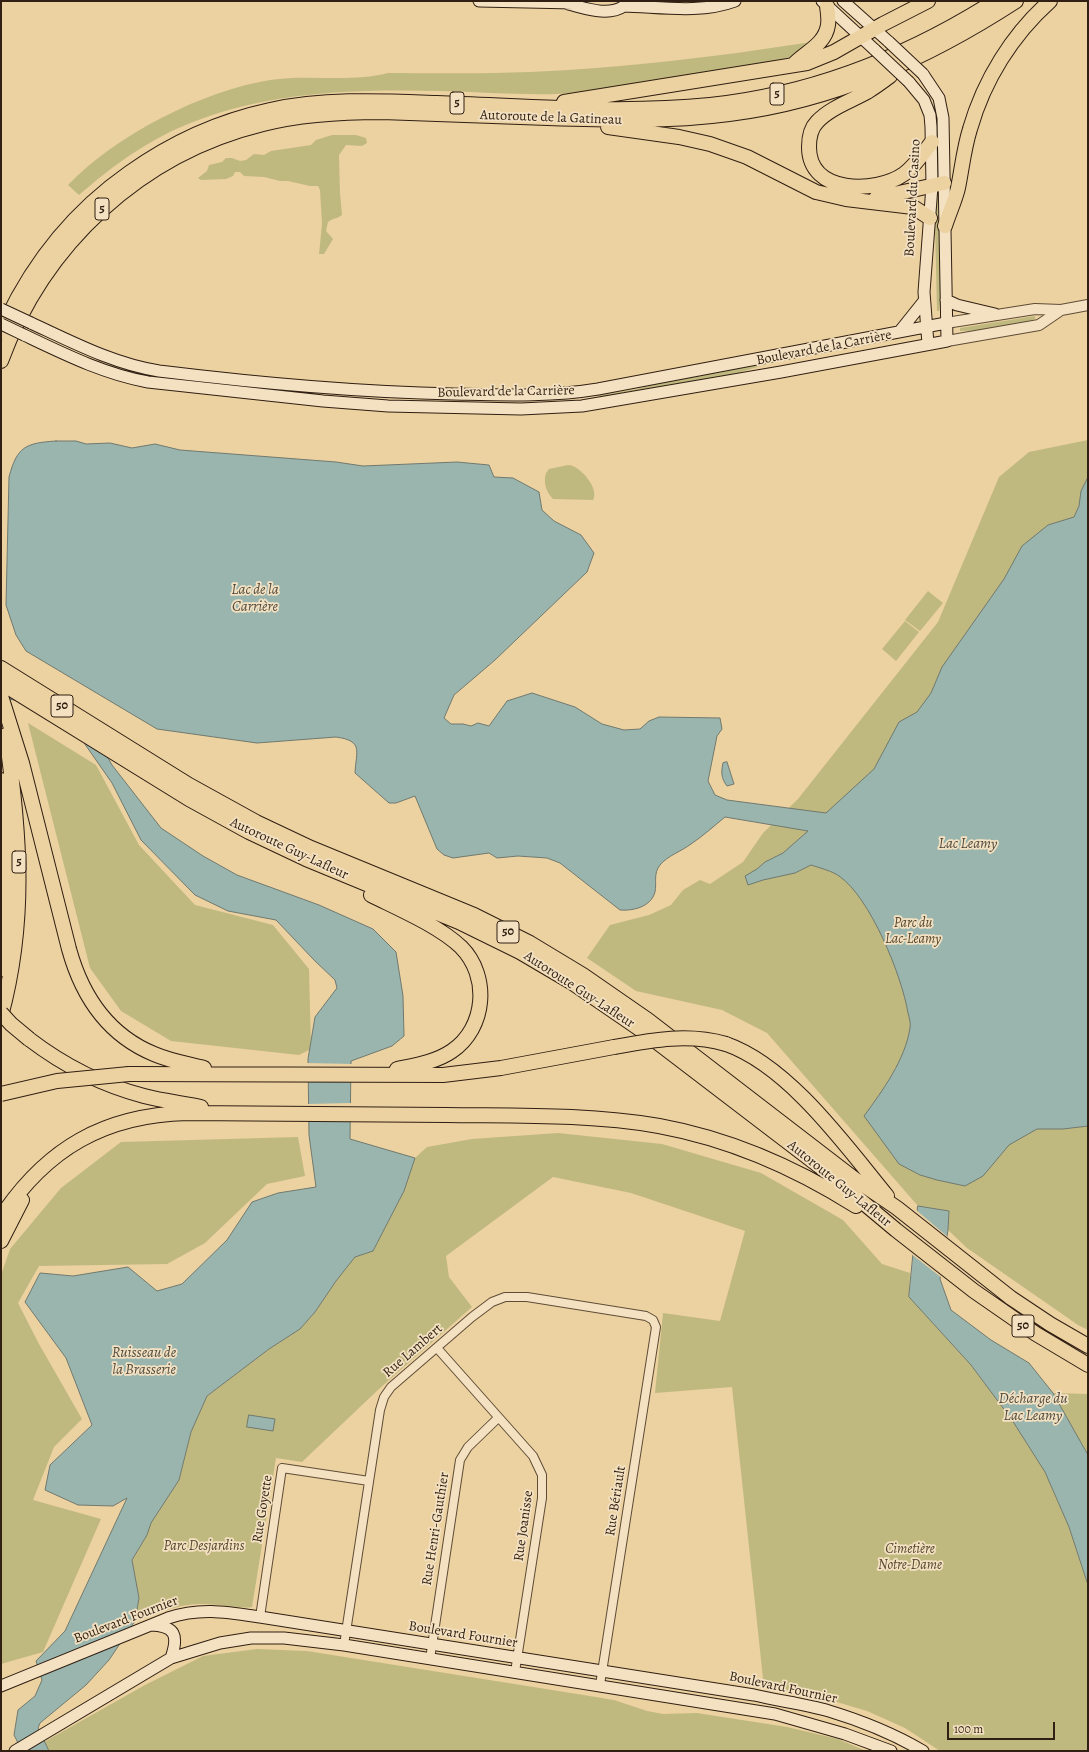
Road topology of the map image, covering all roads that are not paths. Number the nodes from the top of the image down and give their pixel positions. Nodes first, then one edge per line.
1 (479, 1) edge
2 (586, 1) edge
3 (703, 1) edge
4 (735, 1) edge
5 (844, 1) edge
6 (928, 1) edge
7 (995, 1) edge
8 (1016, 1) edge
9 (1050, 1) edge
10 (568, 4) junction
11 (620, 4) edge
12 (825, 4) edge
13 (666, 7) junction
14 (874, 28) junction
15 (860, 36) junction
16 (916, 58) junction
17 (792, 67) junction
18 (540, 106) junction
19 (561, 119) junction
20 (932, 142) junction
21 (938, 184) junction
22 (864, 200) junction
23 (930, 218) junction
24 (944, 226) junction
25 (946, 300) junction
26 (924, 301) junction
27 (1088, 306) edge
28 (1, 309) edge
29 (1061, 310) junction
30 (995, 314) junction
31 (946, 323) junction
32 (1, 324) edge
33 (926, 326) junction
34 (900, 331) junction
35 (1, 332) edge
36 (947, 341) junction
37 (928, 344) junction
38 (1, 361) edge
39 (1, 668) edge
40 (1, 683) edge
41 (1, 701) edge
42 (120, 749) junction
43 (1, 780) edge
44 (306, 859) junction
45 (1, 969) edge
46 (1, 1013) edge
47 (1, 1016) edge
48 (224, 1074) junction
49 (371, 1075) junction
50 (1, 1094) edge
51 (223, 1113) junction
52 (42, 1169) junction
53 (897, 1208) junction
54 (1, 1217) edge
55 (896, 1230) junction
56 (1, 1241) edge
57 (653, 1320) joint
58 (1088, 1346) edge
59 (437, 1348) junction
60 (1088, 1365) edge
61 (498, 1418) junction
62 (369, 1481) junction
63 (260, 1617) junction
64 (151, 1624) junction
65 (346, 1632) junction
66 (344, 1645) junction
67 (432, 1645) junction
68 (171, 1658) junction
69 (430, 1659) junction
70 (517, 1659) junction
71 (602, 1671) junction
72 (516, 1672) junction
73 (1, 1686) edge
74 (600, 1686) junction
75 (15, 1751) edge
76 (892, 1751) edge
77 (923, 1751) edge

1 - 10 main road
2 - 10 main road
3 - 13 main road
4 - 13 main road
5 - 14 main road, Boulevard du Casino
6 - 14 highway
7 - 18 highway, Autoroute de la Gatineau / 5
8 - 16 highway, Autoroute de la Gatineau / 5
9 - 24 highway
10 - 11 main road
11 - 13 main road
12 - 15 main road, Boulevard du Casino
12 - 17 highway
14 - 15 highway
14 - 21 main road, Boulevard du Casino, bridge
15 - 17 highway
15 - 20 main road, Boulevard du Casino, bridge
16 - 19 highway, Autoroute de la Gatineau / 5
16 - 20 highway
17 - 18 highway
18 - 35 highway, Autoroute de la Gatineau / 5
19 - 22 highway
19 - 38 highway, Autoroute de la Gatineau / 5
20 - 21 main road, Boulevard du Casino
21 - 22 highway
21 - 23 main road, Boulevard du Casino
21 - 24 main road, Boulevard du Casino
22 - 23 highway
23 - 26 main road, Boulevard du Casino
24 - 25 main road, Boulevard du Casino
25 - 30 main road
25 - 31 main road, Boulevard du Casino
26 - 33 main road, Boulevard du Casino
26 - 34 main road
27 - 29 street, Boulevard de la Carrière
28 - 34 main road, Boulevard de la Carrière, bridge
29 - 30 street, Boulevard de la Carrière
29 - 36 street, Boulevard de la Carrière
30 - 31 street, Boulevard de la Carrière
31 - 33 main road, Boulevard de la Carrière
31 - 36 main road, Boulevard du Casino
32 - 37 main road, Boulevard de la Carrière, bridge
33 - 34 main road, Boulevard de la Carrière
33 - 37 main road, Boulevard du Casino
36 - 37 main road, Boulevard de la Carrière
39 - 42 highway, Autoroute Guy-Lafleur / 50
40 - 42 highway, Autoroute Guy-Lafleur / 50
41 - 47 highway, 5
41 - 48 highway
42 - 44 highway, Autoroute Guy-Lafleur / 50
42 - 53 highway, Autoroute Guy-Lafleur / 50
43 - 45 highway, 5
44 - 49 highway
44 - 55 highway, Autoroute Guy-Lafleur / 50
46 - 51 highway, bridge
48 - 49 highway
48 - 50 highway, bridge
49 - 53 highway, bridge
51 - 52 highway
51 - 55 highway
52 - 54 highway
52 - 56 highway
53 - 58 highway, Autoroute Guy-Lafleur / 50
55 - 60 highway, Autoroute Guy-Lafleur / 50
57 - 59 street, Rue Lambert
57 - 71 street, Rue Bériault
59 - 61 street, Rue Joanisse
59 - 62 street, Rue Lambert
61 - 67 street, Rue Henri-Gauthier
61 - 70 street, Rue Joanisse
62 - 63 street, Rue Goyette
62 - 65 street, Rue Lambert
63 - 64 main road, Boulevard Fournier
63 - 65 main road, Boulevard Fournier
64 - 68 main road
64 - 73 main road, Boulevard Fournier
65 - 66 street, Rue Lambert
65 - 67 main road, Boulevard Fournier
66 - 68 main road, Boulevard Fournier
66 - 69 main road, Boulevard Fournier
67 - 69 street, Rue Henri-Gauthier
67 - 70 main road, Boulevard Fournier
68 - 75 main road, Boulevard Fournier
69 - 72 main road, Boulevard Fournier
70 - 71 main road, Boulevard Fournier
70 - 72 street, Rue Joanisse
71 - 74 street, Rue Bériault
71 - 77 main road, Boulevard Fournier
72 - 74 main road, Boulevard Fournier
74 - 76 main road, Boulevard Fournier

